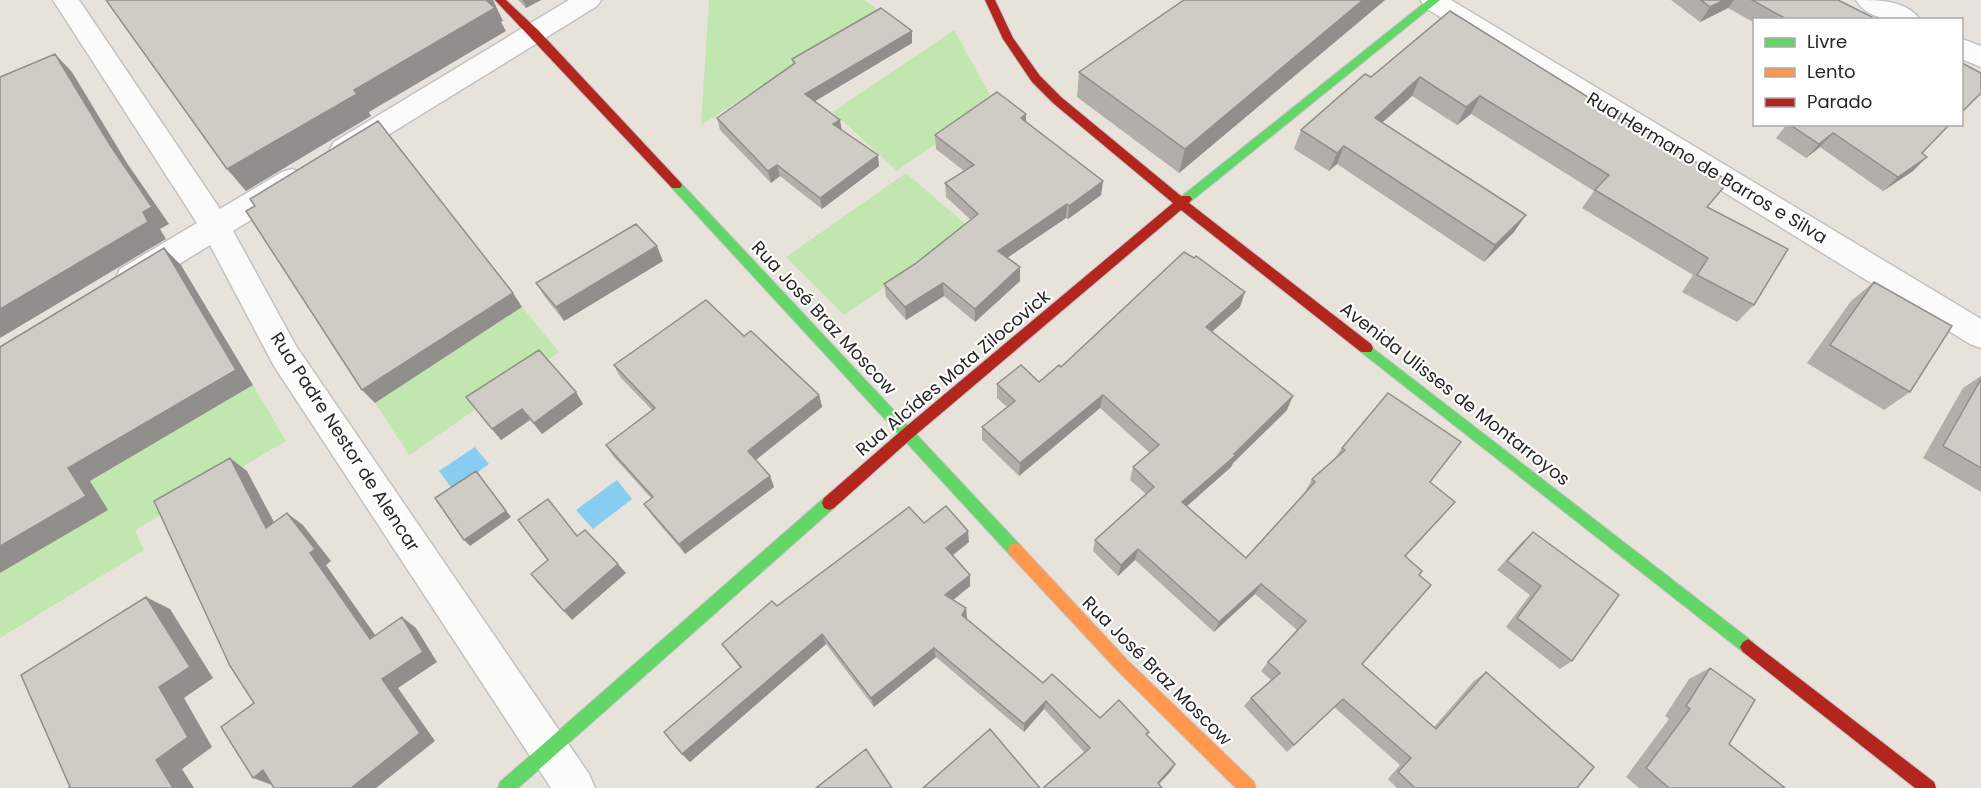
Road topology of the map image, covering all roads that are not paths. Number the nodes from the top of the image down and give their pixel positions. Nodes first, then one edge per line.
1 (66, 0) edge
2 (500, 0) edge
3 (588, 0) edge
4 (990, 0) edge
5 (1433, 0) edge
6 (1869, 0) edge
7 (1903, 18) edge
8 (534, 33) junction
9 (1963, 49) edge
10 (1981, 58) edge
11 (1181, 203) junction
12 (215, 226) junction
13 (113, 288) edge
14 (1981, 335) edge
15 (907, 434) junction
16 (550, 751) junction
17 (506, 788) edge
18 (575, 788) edge
19 (1248, 788) edge
20 (1928, 788) edge

1 - 12 street, Rua Padre Nestor de Alencar
2 - 8 street, Rua José Braz Moscow
3 - 8 street
4 - 11 street, Avenida Ulisses de Montarroyos
5 - 11 street, Rua Alcídes Mota Zilocovick
5 - 14 street, Rua Hermano de Barros e Silva
6 - 7 street
8 - 12 street
8 - 15 street, Rua José Braz Moscow
9 - 10 street
11 - 15 street, Rua Alcídes Mota Zilocovick
11 - 20 street, Avenida Ulisses de Montarroyos
12 - 13 street
12 - 16 street, Rua Padre Nestor de Alencar
15 - 16 street, Rua Alcídes Mota Zilocovick
15 - 19 street, Rua José Braz Moscow
16 - 17 street, Rua Alcídes Mota Zilocovick
16 - 18 street, Rua Padre Nestor de Alencar

